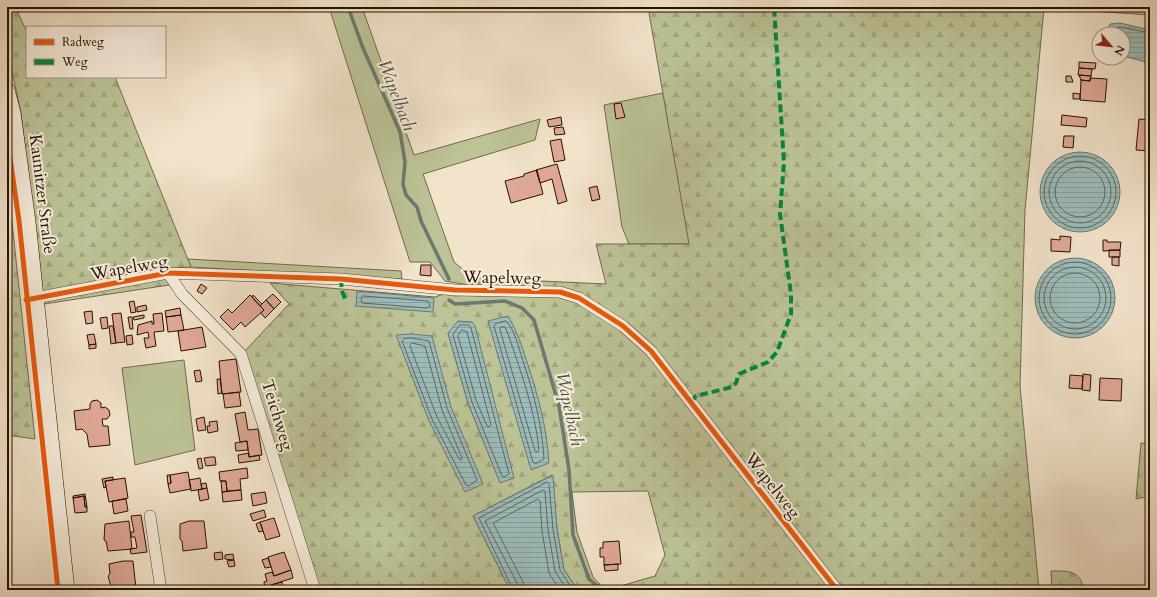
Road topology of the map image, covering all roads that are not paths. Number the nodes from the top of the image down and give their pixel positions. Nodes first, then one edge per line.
1 (7, 90) edge
2 (168, 273) junction
3 (35, 298) junction
4 (150, 516) dead end
5 (67, 590) edge
6 (161, 590) edge
7 (315, 590) edge
8 (837, 590) edge

1 - 3 street, Kaunitzer Straße
2 - 3 street, Wapelweg
2 - 7 street, Teichweg
2 - 8 street, Wapelweg
3 - 5 street, Kaunitzer Straße
4 - 6 street

